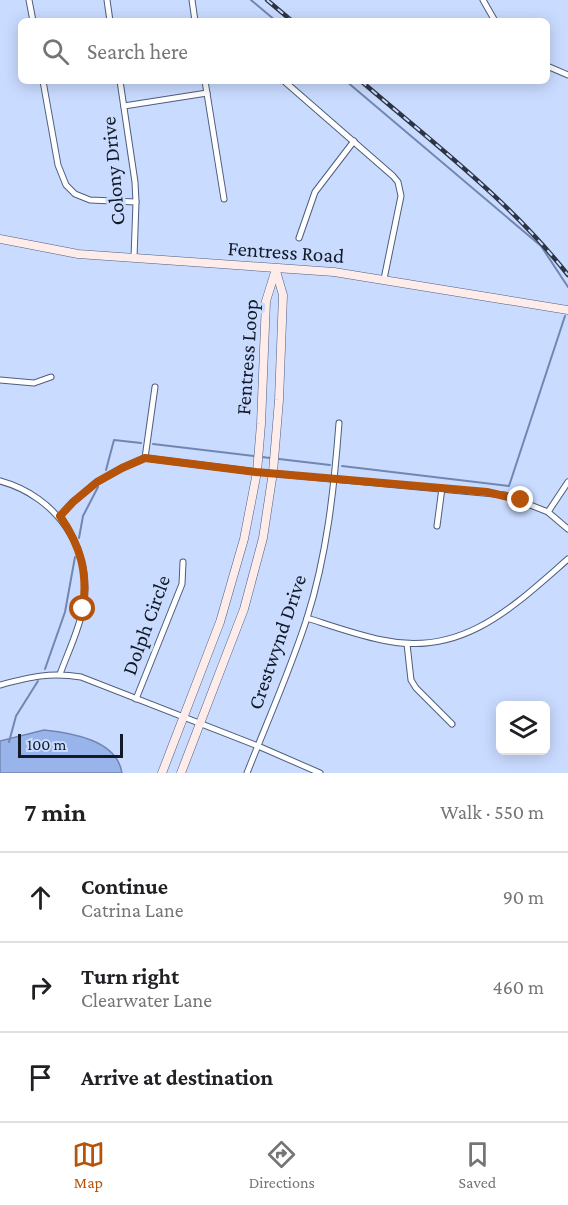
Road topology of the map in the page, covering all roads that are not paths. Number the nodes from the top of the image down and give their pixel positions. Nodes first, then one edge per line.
1 (29, 0) edge
2 (107, 0) edge
3 (192, 0) edge
4 (483, 0) edge
5 (32, 18) edge
6 (110, 18) edge
7 (195, 18) edge
8 (493, 18) edge
9 (550, 67) edge
10 (568, 75) edge
11 (44, 84) edge
12 (120, 84) edge
13 (206, 84) edge
14 (288, 84) edge
15 (207, 93) junction
16 (124, 106) junction
17 (354, 141) junction
18 (224, 199) dead end
19 (136, 202) junction
20 (299, 238) dead end
21 (0, 239) edge
22 (134, 258) junction
23 (276, 269) junction
24 (384, 279) junction
25 (568, 310) edge
26 (51, 377) dead end
27 (0, 380) edge
28 (155, 387) dead end
29 (339, 423) dead end
30 (145, 458) junction
31 (256, 472) junction
32 (273, 472) junction
33 (335, 477) junction
34 (0, 481) edge
35 (568, 482) edge
36 (442, 488) junction
37 (548, 512) junction
38 (60, 516) junction
39 (437, 526) dead end
40 (568, 529) edge
41 (568, 560) edge
42 (183, 562) dead end
43 (307, 618) junction
44 (407, 644) junction
45 (60, 674) junction
46 (0, 685) edge
47 (136, 699) junction
48 (184, 718) junction
49 (200, 724) junction
50 (452, 724) dead end
51 (258, 746) junction
52 (162, 773) edge
53 (181, 773) edge
54 (247, 773) edge
55 (320, 773) edge

1 - 5 street
2 - 6 street
3 - 7 street
4 - 8 street
9 - 10 street
11 - 19 street
12 - 16 street, Colony Drive
13 - 15 street
14 - 17 street
15 - 16 street
15 - 18 street
16 - 19 street, Colony Drive
17 - 20 street
17 - 24 street
19 - 22 street, Colony Drive
21 - 22 street, Fentress Road
22 - 23 street, Fentress Road
23 - 24 street, Fentress Road
23 - 31 street, Fentress Loop
23 - 32 street, Fentress Loop
24 - 25 street, Fentress Road
26 - 27 street
28 - 30 street
29 - 33 street, Crestwynd Drive
30 - 31 street
30 - 38 street
31 - 32 street
31 - 48 street, Fentress Loop
32 - 33 street
32 - 49 street, Fentress Loop
33 - 36 street
33 - 43 street, Crestwynd Drive
34 - 38 street
35 - 37 street
36 - 37 street
36 - 39 street
37 - 40 street
38 - 45 street
41 - 44 street
42 - 47 street, Dolph Circle
43 - 44 street
43 - 51 street, Crestwynd Drive
44 - 50 street
45 - 46 street
45 - 47 street
47 - 48 street
48 - 49 street
48 - 52 street, Fentress Loop
49 - 51 street
49 - 53 street, Fentress Loop
51 - 54 street, Crestwynd Drive
51 - 55 street

